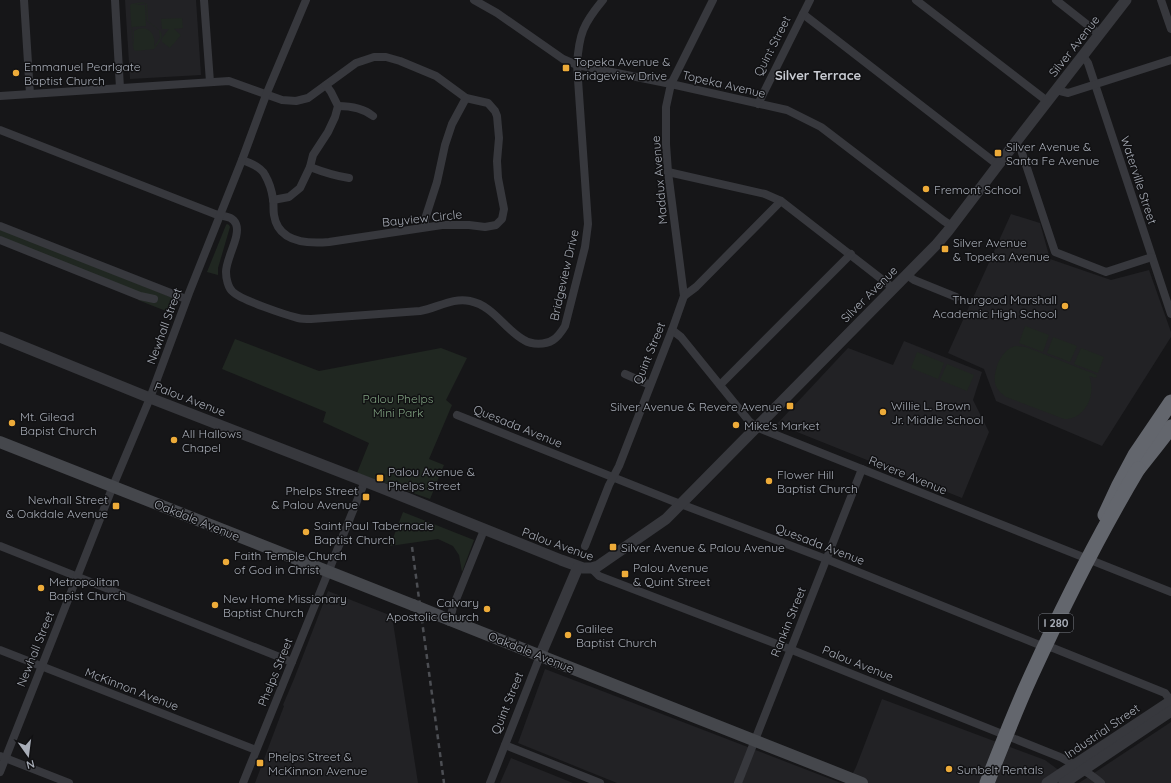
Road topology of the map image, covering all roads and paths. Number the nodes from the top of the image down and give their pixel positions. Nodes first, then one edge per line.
1 (24, 0) edge
2 (115, 0) edge
3 (204, 0) edge
4 (306, 0) edge
5 (477, 0) edge
6 (602, 0) edge
7 (713, 0) edge
8 (810, 0) edge
9 (916, 0) edge
10 (1056, 0) edge
11 (1126, 0) edge
12 (1161, 0) edge
13 (803, 14) junction
14 (1171, 29) edge
15 (1099, 34) junction
16 (1083, 56) junction
17 (1171, 60) edge
18 (577, 65) junction
19 (210, 82) junction
20 (671, 84) junction
21 (1095, 84) junction
22 (326, 85) junction
23 (120, 88) junction
24 (1056, 90) junction
25 (30, 94) junction
26 (266, 95) junction
27 (0, 96) edge
28 (466, 98) junction
29 (1047, 101) junction
30 (758, 104) junction
31 (338, 106) junction
32 (373, 116) dead end
33 (0, 130) edge
34 (1014, 144) junction
35 (242, 160) junction
36 (998, 164) junction
37 (310, 168) junction
38 (668, 172) junction
39 (349, 178) dead end
40 (273, 200) junction
41 (781, 201) junction
42 (220, 216) junction
43 (0, 226) edge
44 (952, 226) junction
45 (425, 227) junction
46 (0, 240) edge
47 (851, 254) junction
48 (1152, 257) junction
49 (906, 275) junction
50 (893, 288) junction
51 (684, 296) junction
52 (956, 297) dead end
53 (154, 299) dead end
54 (186, 299) junction
55 (1171, 314) edge
56 (672, 330) junction
57 (0, 337) edge
58 (625, 374) dead end
59 (650, 385) junction
60 (720, 385) junction
61 (150, 398) junction
62 (1171, 402) edge
63 (1171, 410) edge
64 (457, 415) dead end
65 (1171, 418) edge
66 (756, 427) junction
67 (1171, 427) edge
68 (0, 442) edge
69 (862, 469) junction
70 (1138, 469) junction
71 (613, 477) junction
72 (365, 481) junction
73 (113, 486) junction
74 (680, 504) junction
75 (484, 530) junction
76 (0, 546) edge
77 (585, 546) dead end
78 (1088, 553) junction
79 (826, 559) junction
80 (578, 567) junction
81 (591, 568) junction
82 (328, 572) junction
83 (77, 577) junction
84 (1171, 592) edge
85 (450, 620) junction
86 (1042, 646) junction
87 (0, 650) edge
88 (790, 650) junction
89 (540, 656) junction
90 (292, 662) junction
91 (41, 666) junction
92 (1171, 701) edge
93 (1171, 711) edge
94 (1005, 735) junction
95 (754, 741) junction
96 (505, 745) junction
97 (256, 750) junction
98 (3, 757) edge
99 (1079, 767) junction
100 (0, 772) edge
101 (69, 783) edge
102 (243, 783) edge
103 (490, 783) edge
104 (600, 783) edge
105 (738, 783) edge
106 (862, 783) edge
107 (983, 783) edge
108 (987, 783) edge
109 (1048, 783) edge
110 (1064, 783) edge
111 (1101, 783) edge

1 - 25 street
2 - 23 street
3 - 19 street
4 - 26 street, Newhall Street
5 - 18 street, Topeka Avenue
6 - 18 street, Bridgeview Drive
7 - 20 street, Maddux Avenue
8 - 13 street, Quint Street
9 - 29 street
10 - 15 street
11 - 15 street, Silver Avenue
12 - 14 street
13 - 30 street, Quint Street
13 - 36 street
15 - 16 street, Silver Avenue
16 - 21 street, Waterville Street
16 - 24 street, Silver Avenue
17 - 21 street
18 - 20 street, Topeka Avenue
18 - 42 street, Bridgeview Drive
19 - 23 street, Bayview Circle
19 - 26 street, Bayview Circle
20 - 30 street, Topeka Avenue
20 - 38 street, Maddux Avenue
21 - 24 street
21 - 48 street, Waterville Street
22 - 26 street, Bayview Circle
22 - 28 street, Bayview Circle
22 - 31 street
23 - 25 street, Bayview Circle
24 - 29 street, Silver Avenue
25 - 27 street, Bayview Circle
26 - 35 street, Newhall Street
28 - 45 street
28 - 45 street, Bayview Circle
29 - 34 street, Silver Avenue
30 - 44 street, Topeka Avenue
31 - 32 street
31 - 37 street
33 - 42 street
34 - 36 street, Silver Avenue
34 - 48 street
35 - 40 street, Bayview Circle
35 - 42 street, Newhall Street
36 - 44 street, Silver Avenue
37 - 39 street
37 - 40 street
38 - 41 street
38 - 51 street, Maddux Avenue
40 - 45 street, Bayview Circle
41 - 47 street
41 - 51 street
42 - 54 street, Newhall Street
43 - 54 street
44 - 49 street, Silver Avenue
46 - 53 street
47 - 50 street
47 - 60 street
48 - 55 street, Waterville Street
49 - 50 street, Silver Avenue
49 - 52 street
50 - 66 street, Silver Avenue
51 - 56 street, Quint Street
54 - 61 street, Newhall Street
56 - 59 street, Quint Street
56 - 60 street, Revere Avenue
57 - 61 street, Palou Avenue
58 - 59 street
59 - 71 street, Quint Street
60 - 66 street, Revere Avenue
61 - 72 street, Palou Avenue
61 - 73 street, Newhall Street
62 - 78 highway
63 - 70 highway
64 - 71 street, Quesada Avenue
65 - 78 highway, I 280, bridge
66 - 69 street, Revere Avenue
66 - 74 street, Silver Avenue
67 - 70 highway, I 280
68 - 73 main road, Oakdale Avenue
69 - 78 street, Revere Avenue
69 - 79 street, Rankin Street
70 - 108 highway, I 280, bridge
71 - 74 street, Quesada Avenue
71 - 77 street, Quint Street
72 - 75 street, Palou Avenue
72 - 82 street, Phelps Street
73 - 82 main road, Oakdale Avenue
73 - 83 street, Newhall Street
74 - 79 street, Quesada Avenue
74 - 81 street, Silver Avenue
75 - 80 street, Palou Avenue
75 - 85 street
76 - 83 street
78 - 84 street, Revere Avenue
78 - 86 street
78 - 107 highway, I 280
79 - 86 street, Quesada Avenue
79 - 88 street, Rankin Street
80 - 81 street, Palou Avenue
80 - 89 street, Quint Street
81 - 88 street, Palou Avenue
82 - 85 main road, Oakdale Avenue, bridge
82 - 90 street, Phelps Street
83 - 90 street
83 - 91 street, Newhall Street
85 - 89 main road, Oakdale Avenue
86 - 92 street, Quesada Avenue
86 - 94 street
87 - 91 street, McKinnon Avenue
88 - 94 street, Palou Avenue
88 - 95 street, Rankin Street
89 - 95 main road, Oakdale Avenue
89 - 96 street, Quint Street
90 - 97 street, Phelps Street
91 - 97 street, McKinnon Avenue
91 - 98 street, Newhall Street
92 - 99 street, Industrial Street
93 - 99 street, Industrial Street
94 - 99 street, Palou Avenue
94 - 108 street
95 - 105 street, Rankin Street
95 - 106 main road, Oakdale Avenue
96 - 103 street, Quint Street
96 - 104 street
97 - 102 street, Phelps Street
98 - 100 street, Newhall Street
98 - 101 street
99 - 109 street, Industrial Street
99 - 110 street, Industrial Street
99 - 111 street, Palou Avenue

